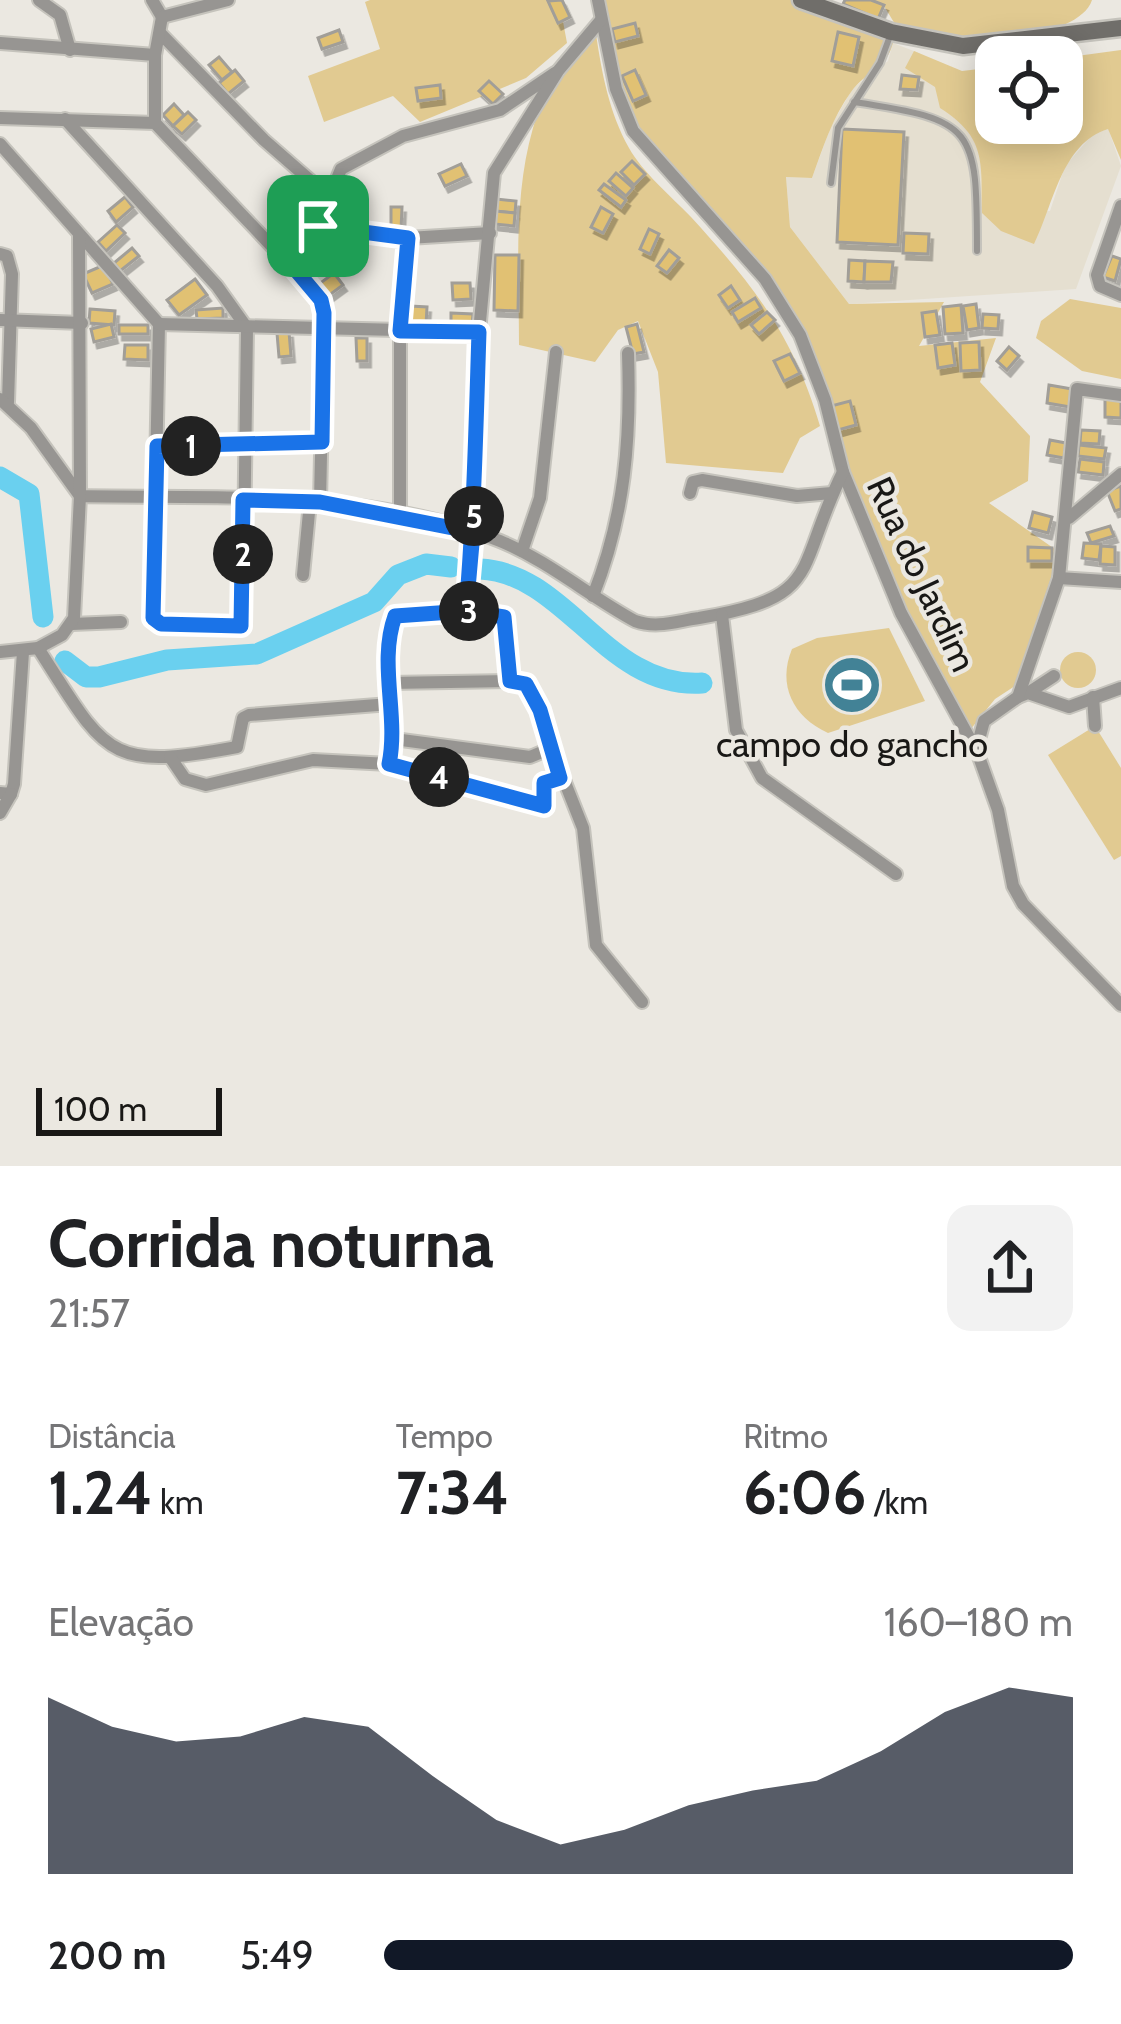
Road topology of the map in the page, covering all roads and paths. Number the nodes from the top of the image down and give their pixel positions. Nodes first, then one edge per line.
1 (39, 0) edge
2 (152, 0) edge
3 (228, 0) edge
4 (598, 0) edge
5 (801, 0) edge
6 (162, 17) junction
7 (601, 20) junction
8 (1121, 28) edge
9 (891, 32) junction
10 (160, 34) junction
11 (0, 43) edge
12 (70, 50) junction
13 (155, 55) junction
14 (558, 71) junction
15 (854, 102) junction
16 (0, 118) edge
17 (65, 119) junction
18 (155, 123) junction
19 (0, 144) edge
20 (832, 183) dead end
21 (327, 195) junction
22 (1121, 206) edge
23 (318, 226) junction
24 (490, 233) junction
25 (80, 235) junction
26 (408, 238) junction
27 (977, 251) dead end
28 (4, 255) edge
29 (289, 262) junction
30 (1121, 295) edge
31 (5, 320) edge
32 (82, 323) junction
33 (158, 324) junction
34 (247, 328) junction
35 (324, 329) junction
36 (400, 331) junction
37 (479, 332) junction
38 (556, 352) dead end
39 (628, 353) dead end
40 (1121, 395) edge
41 (4, 400) edge
42 (322, 442) junction
43 (157, 446) junction
44 (242, 446) junction
45 (843, 472) junction
46 (1121, 474) edge
47 (690, 493) dead end
48 (832, 493) junction
49 (80, 496) junction
50 (155, 498) junction
51 (243, 500) junction
52 (315, 502) junction
53 (400, 514) junction
54 (1069, 518) junction
55 (473, 532) junction
56 (522, 551) junction
57 (303, 575) dead end
58 (1059, 578) junction
59 (1121, 582) edge
60 (593, 596) junction
61 (466, 611) junction
62 (722, 615) junction
63 (121, 622) dead end
64 (72, 624) junction
65 (38, 648) junction
66 (0, 652) edge
67 (23, 652) junction
68 (1054, 676) dead end
69 (510, 681) junction
70 (389, 682) junction
71 (1121, 688) edge
72 (1023, 695) junction
73 (1093, 698) junction
74 (390, 704) junction
75 (1095, 726) dead end
76 (971, 735) junction
77 (394, 739) junction
78 (549, 749) junction
79 (170, 757) junction
80 (389, 764) junction
81 (560, 778) junction
82 (6, 794) edge
83 (0, 813) edge
84 (896, 874) dead end
85 (642, 1002) dead end
86 (1121, 1005) edge

1 - 12 street
2 - 6 street
3 - 6 street
4 - 7 street, Rua do Jardim
5 - 9 street
6 - 10 street
7 - 14 street
7 - 45 street, Rua do Jardim
8 - 9 street
9 - 15 lane
10 - 13 street
10 - 21 street
11 - 12 street
12 - 13 street
13 - 18 street
14 - 21 street
14 - 24 street
15 - 20 lane
15 - 27 lane
16 - 17 street
17 - 18 street
17 - 34 street
18 - 29 street
19 - 25 street
21 - 23 street
22 - 30 street
23 - 26 street
23 - 29 street
24 - 26 street
24 - 37 street
25 - 32 street
25 - 33 street
26 - 36 street
28 - 31 street
29 - 35 street
31 - 32 street
31 - 41 street
32 - 49 street
33 - 34 street
33 - 43 street
34 - 35 street
34 - 44 street
35 - 36 street
35 - 42 street
36 - 37 street
36 - 53 street
37 - 55 street
38 - 56 street
39 - 60 street
40 - 54 street
41 - 49 street
42 - 44 street
42 - 52 street
43 - 44 street
43 - 50 street
44 - 51 street
45 - 48 street, Rua do Jardim
45 - 76 street, Rua do Jardim
46 - 54 street
47 - 48 street
48 - 62 street, Rua do Jardim
49 - 50 street, Rua do Jardim
49 - 64 street
50 - 51 street, Rua do Jardim
50 - 51 street
51 - 52 street, Rua do Jardim
52 - 53 street, Rua do Jardim
52 - 57 street
53 - 55 street, Rua do Jardim
54 - 58 street
55 - 56 street, Rua do Jardim
55 - 61 street
56 - 60 street, Rua do Jardim
58 - 59 street
58 - 72 street
60 - 62 street, Rua do Jardim
61 - 69 street
61 - 70 street
62 - 84 street
63 - 64 street
64 - 65 street
65 - 67 street
65 - 79 street
66 - 67 street
67 - 82 street
68 - 72 street
69 - 70 street
69 - 78 street
70 - 74 street
71 - 73 street
72 - 73 street
72 - 76 street
73 - 75 street
74 - 77 street
74 - 79 street
76 - 86 street
77 - 78 street
77 - 80 street
78 - 81 street
79 - 80 street
80 - 81 street
81 - 85 street
82 - 83 street

